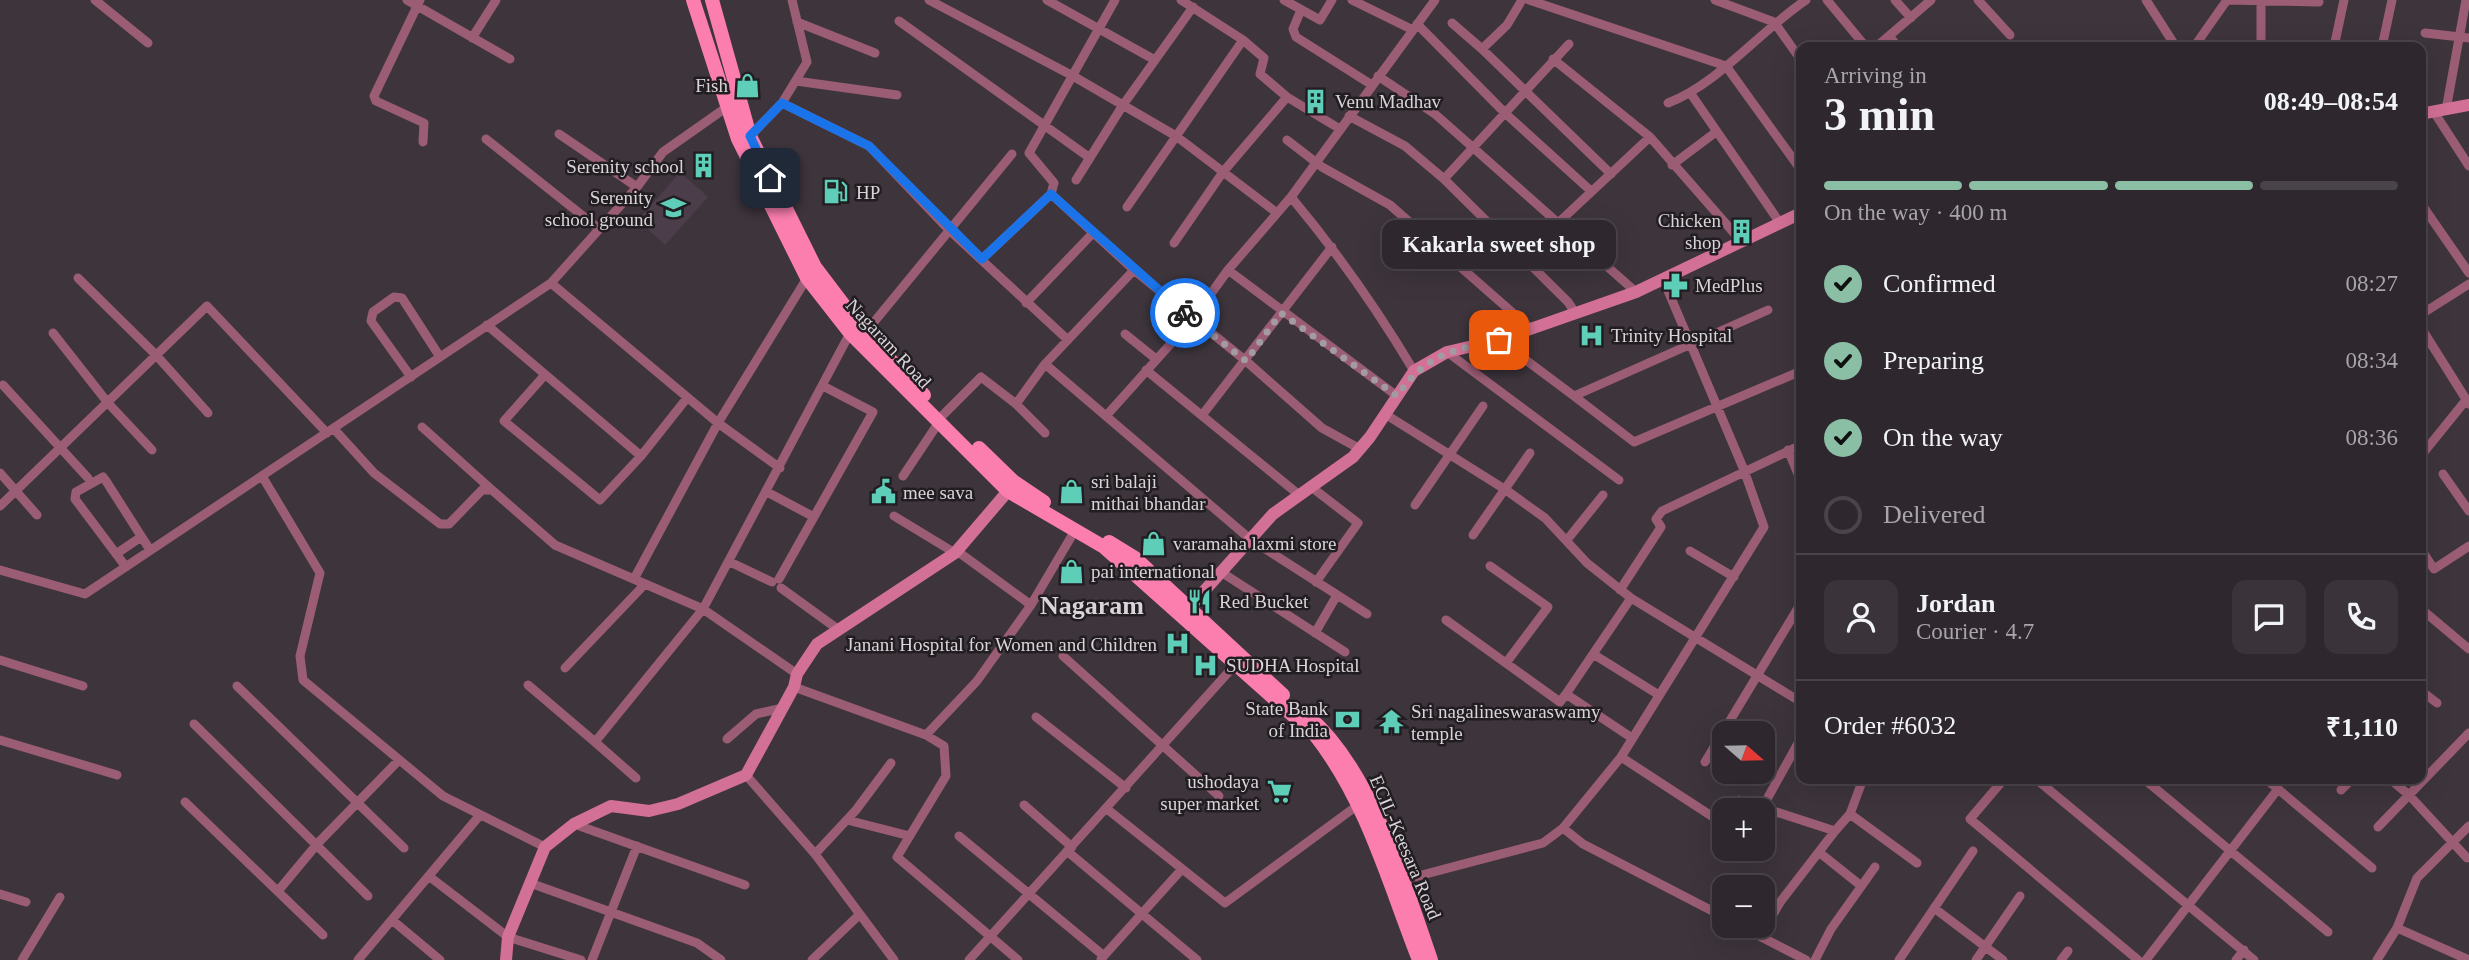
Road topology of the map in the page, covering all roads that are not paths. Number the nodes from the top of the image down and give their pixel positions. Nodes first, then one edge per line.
1 (95, 0) edge
2 (407, 0) edge
3 (496, 0) edge
4 (693, 0) edge
5 (712, 0) edge
6 (792, 0) edge
7 (929, 0) edge
8 (1047, 0) edge
9 (1115, 0) edge
10 (1181, 0) edge
11 (1284, 0) edge
12 (1332, 0) edge
13 (1352, 0) edge
14 (1435, 0) edge
15 (1522, 0) edge
16 (1529, 0) edge
17 (1715, 0) edge
18 (1806, 0) edge
19 (1827, 0) edge
20 (1895, 0) edge
21 (1931, 0) edge
22 (1979, 0) edge
23 (2146, 0) edge
24 (2344, 0) edge
25 (2392, 0) edge
26 (2466, 0) edge
27 (2262, 1) edge
28 (2319, 2) dead end
29 (418, 3) edge
30 (947, 4) edge
31 (1193, 8) junction
32 (1301, 10) junction
33 (1911, 18) junction
34 (899, 21) dead end
35 (797, 22) junction
36 (1774, 22) junction
37 (1452, 23) dead end
38 (1415, 27) junction
39 (1100, 28) junction
40 (2425, 33) dead end
41 (2010, 35) dead end
42 (1890, 37) junction
43 (2464, 37) edge
44 (472, 38) junction
45 (1243, 40) junction
46 (1862, 42) edge
47 (1883, 42) edge
48 (1894, 42) edge
49 (2173, 42) edge
50 (2198, 42) edge
51 (2261, 42) edge
52 (2335, 42) edge
53 (2383, 42) edge
54 (148, 43) dead end
55 (1569, 44) dead end
56 (1482, 48) junction
57 (875, 53) dead end
58 (1796, 53) edge
59 (510, 59) dead end
60 (1553, 59) junction
61 (1155, 60) junction
62 (721, 62) junction
63 (1726, 66) junction
64 (1073, 76) junction
65 (1378, 76) junction
66 (796, 81) junction
67 (1372, 85) junction
68 (1524, 92) junction
69 (1691, 94) junction
70 (897, 95) dead end
71 (1287, 97) junction
72 (782, 103) junction
73 (1668, 103) dead end
74 (1122, 105) junction
75 (2469, 105) edge
76 (727, 107) junction
77 (2433, 112) edge
78 (1506, 114) junction
79 (1349, 116) junction
80 (1045, 127) junction
81 (1340, 129) junction
82 (1716, 132) junction
83 (559, 134) dead end
84 (750, 136) junction
85 (1176, 136) junction
86 (1650, 137) junction
87 (486, 139) dead end
88 (1287, 139) dead end
89 (423, 142) dead end
90 (1475, 149) junction
91 (1012, 154) dead end
92 (1090, 158) junction
93 (1316, 160) junction
94 (1796, 163) edge
95 (1672, 165) junction
96 (2469, 166) edge
97 (1223, 172) junction
98 (1611, 173) junction
99 (1076, 180) dead end
100 (1444, 180) junction
101 (637, 187) junction
102 (1591, 191) junction
103 (1051, 194) junction
104 (1291, 197) junction
105 (1128, 207) dead end
106 (2426, 211) edge
107 (1277, 213) junction
108 (1796, 216) edge
109 (1558, 223) junction
110 (1780, 223) junction
111 (598, 228) junction
112 (948, 229) junction
113 (1093, 233) junction
114 (1741, 241) junction
115 (1174, 243) dead end
116 (1332, 247) junction
117 (982, 259) junction
118 (1134, 270) junction
119 (1228, 270) junction
120 (2469, 273) edge
121 (78, 278) dead end
122 (807, 278) junction
123 (1663, 279) junction
124 (551, 283) junction
125 (2469, 284) edge
126 (1636, 292) junction
127 (1026, 303) junction
128 (1768, 310) dead end
129 (2426, 311) edge
130 (1281, 313) junction
131 (1576, 314) junction
132 (1192, 320) junction
133 (487, 326) junction
134 (1531, 329) junction
135 (53, 333) dead end
136 (850, 333) junction
137 (865, 333) junction
138 (1125, 334) dead end
139 (2426, 336) edge
140 (1068, 340) junction
141 (1499, 340) junction
142 (1691, 346) junction
143 (1447, 352) junction
144 (156, 355) junction
145 (440, 357) junction
146 (1156, 359) junction
147 (1246, 361) junction
148 (1045, 364) junction
149 (1146, 370) junction
150 (1414, 371) junction
151 (1796, 373) edge
152 (411, 377) junction
153 (543, 377) junction
154 (3, 385) dead end
155 (823, 386) junction
156 (1397, 396) junction
157 (1574, 396) junction
158 (687, 398) junction
159 (2468, 402) edge
160 (108, 403) junction
161 (1016, 404) junction
162 (1483, 406) dead end
163 (1718, 408) junction
164 (208, 413) dead end
165 (1203, 414) junction
166 (1385, 414) junction
167 (1106, 416) junction
168 (941, 418) junction
169 (718, 423) junction
170 (422, 427) dead end
171 (330, 431) junction
172 (1045, 433) dead end
173 (1796, 447) edge
174 (62, 449) junction
175 (1360, 449) junction
176 (152, 450) dead end
177 (1788, 450) junction
178 (2426, 450) edge
179 (1530, 453) dead end
180 (641, 456) junction
181 (1451, 456) junction
182 (780, 468) junction
183 (1796, 469) edge
184 (1744, 470) junction
185 (0, 473) edge
186 (2443, 474) dead end
187 (262, 476) junction
188 (903, 476) dead end
189 (88, 478) dead end
190 (1619, 480) dead end
191 (1310, 486) junction
192 (1507, 490) junction
193 (17, 491) junction
194 (492, 491) junction
195 (1008, 491) junction
196 (767, 492) junction
197 (1298, 494) junction
198 (1603, 495) dead end
199 (1415, 505) dead end
200 (0, 506) edge
201 (2469, 511) edge
202 (37, 515) dead end
203 (894, 516) dead end
204 (814, 517) junction
205 (1074, 532) junction
206 (1473, 535) dead end
207 (141, 537) junction
208 (1250, 539) junction
209 (1567, 540) junction
210 (129, 545) junction
211 (2469, 545) edge
212 (150, 550) junction
213 (1690, 551) dead end
214 (956, 552) junction
215 (116, 554) junction
216 (2426, 557) edge
217 (139, 558) junction
218 (730, 562) junction
219 (1490, 566) dead end
220 (126, 567) junction
221 (0, 570) edge
222 (1220, 572) junction
223 (1734, 577) junction
224 (634, 579) junction
225 (1316, 582) junction
226 (777, 583) junction
227 (645, 584) junction
228 (1620, 590) junction
229 (1337, 595) junction
230 (1631, 598) junction
231 (1031, 605) junction
232 (704, 609) junction
233 (1796, 611) edge
234 (1186, 612) junction
235 (2426, 613) edge
236 (1367, 614) dead end
237 (1446, 620) dead end
238 (838, 630) junction
239 (1315, 633) junction
240 (1696, 637) junction
241 (2469, 649) edge
242 (1345, 652) dead end
243 (1593, 654) junction
244 (1063, 656) dead end
245 (0, 660) edge
246 (1506, 663) junction
247 (1234, 666) junction
248 (565, 668) dead end
249 (1757, 677) junction
250 (796, 681) junction
251 (528, 685) dead end
252 (83, 686) dead end
253 (237, 687) dead end
254 (1566, 694) junction
255 (1659, 695) junction
256 (2426, 695) edge
257 (1796, 699) edge
258 (2437, 703) dead end
259 (783, 708) junction
260 (1036, 717) dead end
261 (194, 724) dead end
262 (2469, 733) edge
263 (926, 735) junction
264 (1632, 738) junction
265 (727, 739) dead end
266 (0, 740) edge
267 (595, 742) junction
268 (1161, 744) junction
269 (1796, 747) edge
270 (1621, 757) junction
271 (399, 760) junction
272 (1705, 762) dead end
273 (891, 763) dead end
274 (117, 775) dead end
275 (746, 775) junction
276 (2426, 777) edge
277 (636, 778) dead end
278 (1861, 784) edge
279 (2000, 784) edge
280 (2042, 784) edge
281 (2150, 784) edge
282 (2272, 784) edge
283 (2347, 784) edge
284 (2396, 784) edge
285 (2420, 784) edge
286 (1126, 788) junction
287 (2278, 789) junction
288 (2342, 790) dead end
289 (2409, 795) junction
290 (1219, 796) dead end
291 (1768, 798) edge
292 (185, 802) dead end
293 (359, 804) junction
294 (1024, 805) dead end
295 (1358, 805) junction
296 (1107, 809) junction
297 (1775, 812) edge
298 (1850, 814) junction
299 (480, 816) junction
300 (1712, 816) edge
301 (847, 820) junction
302 (574, 824) junction
303 (2469, 826) edge
304 (2378, 827) dead end
305 (1563, 828) junction
306 (1835, 831) junction
307 (910, 835) junction
308 (959, 836) dead end
309 (318, 843) junction
310 (2452, 844) junction
311 (636, 846) junction
312 (545, 847) junction
313 (404, 848) dead end
314 (1070, 849) junction
315 (1973, 850) dead end
316 (2231, 851) junction
317 (1820, 853) junction
318 (814, 854) junction
319 (2467, 858) dead end
320 (1917, 863) dead end
321 (1875, 867) dead end
322 (2372, 868) dead end
323 (1182, 869) junction
324 (430, 877) junction
325 (1403, 880) junction
326 (530, 883) junction
327 (745, 885) dead end
328 (1860, 886) junction
329 (278, 891) junction
330 (0, 894) edge
331 (1029, 894) junction
332 (368, 896) dead end
333 (2020, 896) dead end
334 (60, 897) dead end
335 (26, 902) dead end
336 (2188, 906) junction
337 (1934, 908) junction
338 (1712, 911) edge
339 (1775, 912) edge
340 (610, 914) junction
341 (1142, 914) junction
342 (859, 915) junction
343 (392, 920) junction
344 (2397, 928) junction
345 (2328, 932) dead end
346 (323, 935) dead end
347 (508, 937) junction
348 (991, 937) junction
349 (1764, 938) edge
350 (1984, 946) junction
351 (2244, 950) junction
352 (2068, 951) dead end
353 (1102, 959) edge
354 (1426, 959) edge
355 (22, 960) edge
356 (358, 960) edge
357 (440, 960) edge
358 (506, 960) edge
359 (581, 960) edge
360 (592, 960) edge
361 (721, 960) edge
362 (812, 960) edge
363 (894, 960) edge
364 (969, 960) edge
365 (1018, 960) edge
366 (1197, 960) edge
367 (1806, 960) edge
368 (1815, 960) edge
369 (1899, 960) edge
370 (1976, 960) edge
371 (2003, 960) edge
372 (2061, 960) edge
373 (2138, 960) edge
374 (2146, 960) edge
375 (2236, 960) edge
376 (2254, 960) edge
377 (2377, 960) edge
378 (2469, 960) edge

1 - 54 street
2 - 29 street
3 - 44 street
4 - 62 main road, Nagaram Road
5 - 62 main road, Nagaram Road
6 - 35 street
7 - 30 street
8 - 39 street
9 - 39 street
10 - 31 street
11 - 32 street
12 - 32 street
13 - 38 street
14 - 38 street
15 - 56 street
16 - 63 street
17 - 36 street
18 - 36 street
19 - 46 street
20 - 33 street
21 - 33 street
22 - 41 street
23 - 49 street
24 - 52 street
25 - 53 street
26 - 43 street
27 - 28 street
27 - 50 street
27 - 51 street
29 - 44 street
29 - 89 street
30 - 64 street
31 - 45 street
31 - 61 street
32 - 67 street
33 - 42 street
34 - 80 street
35 - 57 street
35 - 66 street
36 - 58 street
36 - 63 street
37 - 56 street
38 - 65 street
38 - 78 street
39 - 61 street
39 - 64 street
40 - 43 street
42 - 47 street
42 - 48 street
43 - 77 street
44 - 59 street
45 - 71 street
45 - 85 street
55 - 60 street
56 - 68 street
60 - 68 street
60 - 86 street
61 - 74 street
62 - 76 main road, Nagaram Road
62 - 84 main road, Nagaram Road
63 - 69 street
63 - 94 street
64 - 74 street
64 - 80 street
65 - 67 street
65 - 90 street
66 - 70 street
66 - 72 street
67 - 79 street
68 - 78 street
68 - 98 street
69 - 73 street
69 - 82 street
71 - 81 street
71 - 97 street
72 - 84 street
72 - 112 street
74 - 85 street
74 - 92 street
75 - 77 street
76 - 101 street
76 - 122 main road, Nagaram Road
77 - 96 street
78 - 90 street
78 - 102 street
79 - 81 street
79 - 100 street
80 - 92 street
80 - 103 street
81 - 93 street
82 - 95 street
82 - 110 street
83 - 101 street
84 - 137 main road, Nagaram Road
85 - 97 street
85 - 105 street
86 - 95 street
86 - 98 street
87 - 111 street
88 - 93 street
90 - 100 street
90 - 109 street
91 - 112 street
92 - 99 street
93 - 104 street
93 - 134 street
95 - 114 street
97 - 107 street
97 - 115 street
98 - 102 street
100 - 131 street
101 - 111 street
102 - 109 street
103 - 113 street
103 - 117 street
104 - 107 street
104 - 116 street
106 - 120 street
107 - 119 street
108 - 110 street
109 - 126 street
110 - 114 street
111 - 124 street
112 - 117 street
112 - 137 street
113 - 118 street
113 - 127 street
114 - 123 street
116 - 130 street
116 - 150 street
117 - 127 street
118 - 132 street
118 - 140 street
119 - 130 street
119 - 132 street
121 - 144 street
122 - 136 main road, Nagaram Road
122 - 169 street
123 - 126 street
123 - 142 street
124 - 133 street
124 - 158 street
125 - 129 street
126 - 131 street
127 - 140 street
128 - 142 street
130 - 147 street
130 - 156 street
131 - 134 street
132 - 146 street
132 - 147 street
133 - 145 street
133 - 153 street
134 - 141 street
135 - 160 street
136 - 155 street
136 - 168 main road, Nagaram Road
137 - 168 main road, Nagaram Road
138 - 146 street
139 - 159 street
140 - 148 street
141 - 143 street
141 - 157 street
142 - 157 street
142 - 163 street
143 - 150 street
143 - 190 street
144 - 160 street
144 - 164 street
144 - 171 street
145 - 152 street
145 - 152 street
146 - 149 street
147 - 165 street
147 - 175 street
148 - 161 street
148 - 167 street
149 - 165 street
149 - 167 street
150 - 156 street
151 - 163 street
152 - 171 street
153 - 180 street
153 - 180 street
154 - 174 street
155 - 182 street
155 - 204 street
156 - 166 street
157 - 163 street
158 - 169 street
158 - 180 street
159 - 178 street
160 - 174 street
160 - 176 street
161 - 168 street
161 - 172 street
162 - 181 street
163 - 184 street
165 - 197 street
166 - 175 street
166 - 181 street
167 - 208 street
168 - 188 street
168 - 195 main road, Nagaram Road
168 - 234 main road, Nagaram Road
169 - 182 street
169 - 224 street
170 - 194 street
171 - 187 street
171 - 194 street
173 - 177 street
174 - 189 street
174 - 193 street
175 - 191 street
177 - 183 street
177 - 184 street
179 - 192 street
181 - 192 street
181 - 199 street
182 - 196 street
184 - 223 street
184 - 228 street
185 - 193 street
186 - 201 street
187 - 212 street
187 - 271 street
191 - 197 street
191 - 225 street
192 - 206 street
192 - 209 street
193 - 200 street
193 - 202 street
194 - 224 street
195 - 205 main road, Nagaram Road
195 - 214 street
196 - 204 street
196 - 218 street
197 - 208 street
198 - 209 street
203 - 214 street
204 - 226 street
205 - 231 street
205 - 234 main road, Nagaram Road
207 - 210 street
207 - 212 street
207 - 215 street
208 - 222 street
208 - 225 street
209 - 228 street
210 - 215 street
210 - 217 street
211 - 216 street
212 - 217 street
213 - 223 street
214 - 231 street
214 - 238 street
215 - 220 street
217 - 220 street
218 - 226 street
218 - 232 street
219 - 246 street
220 - 221 street
222 - 234 street
222 - 239 street
223 - 240 street
224 - 227 street
225 - 229 street
226 - 238 street
227 - 232 street
227 - 248 street
228 - 230 street
229 - 236 street
229 - 239 street
230 - 240 street
230 - 243 street
231 - 263 street
232 - 250 street
232 - 267 street
233 - 249 street
234 - 247 main road, ECIL-Keesara Road
234 - 325 main road, ECIL-Keesara Road
235 - 241 street
237 - 246 street
238 - 250 street
239 - 242 street
240 - 249 street
240 - 255 street
243 - 254 street
243 - 255 street
244 - 268 street
245 - 252 street
246 - 254 street
247 - 268 street
247 - 295 main road, ECIL-Keesara Road
249 - 257 street
249 - 272 street
250 - 259 street
250 - 263 street
251 - 267 street
253 - 293 street
254 - 264 street
255 - 264 street
256 - 258 street
259 - 265 street
259 - 275 street
260 - 286 street
261 - 309 street
262 - 276 street
263 - 307 street
264 - 270 street
266 - 274 street
267 - 277 street
268 - 286 street
268 - 290 street
269 - 291 street
270 - 300 street
270 - 305 street
271 - 293 street
271 - 299 street
273 - 301 street
275 - 302 street
275 - 318 street
278 - 298 street
279 - 373 street
280 - 336 street
281 - 316 street
282 - 287 street
283 - 288 street
284 - 289 street
285 - 289 street
286 - 296 street
287 - 316 street
287 - 322 street
289 - 304 street
289 - 310 street
292 - 329 street
293 - 309 street
293 - 313 street
294 - 314 street
295 - 323 street
295 - 354 main road, ECIL-Keesara Road
296 - 314 street
296 - 323 street
297 - 306 street
298 - 306 street
298 - 320 street
299 - 312 street
299 - 324 street
301 - 307 street
301 - 318 street
302 - 311 street
302 - 312 street
303 - 310 street
305 - 325 street
305 - 338 street
306 - 317 street
307 - 348 street
308 - 331 street
309 - 329 street
309 - 332 street
310 - 319 street
310 - 344 street
311 - 327 street
311 - 340 street
312 - 326 street
314 - 331 street
314 - 341 street
315 - 337 street
316 - 336 street
316 - 345 street
317 - 328 street
317 - 339 street
318 - 342 street
321 - 328 street
323 - 341 street
324 - 343 street
324 - 347 street
325 - 354 main road, ECIL-Keesara Road
326 - 340 street
326 - 347 street
328 - 368 street
329 - 346 street
330 - 335 street
331 - 348 street
331 - 353 street
333 - 350 street
334 - 355 street
336 - 351 street
336 - 374 street
337 - 350 street
337 - 369 street
340 - 360 street
340 - 361 street
341 - 353 street
341 - 366 street
342 - 362 street
342 - 363 street
343 - 356 street
343 - 357 street
344 - 377 street
344 - 378 street
347 - 358 street
347 - 359 street
348 - 364 street
348 - 365 street
349 - 367 street
350 - 370 street
350 - 371 street
351 - 375 street
351 - 376 street
352 - 372 street

